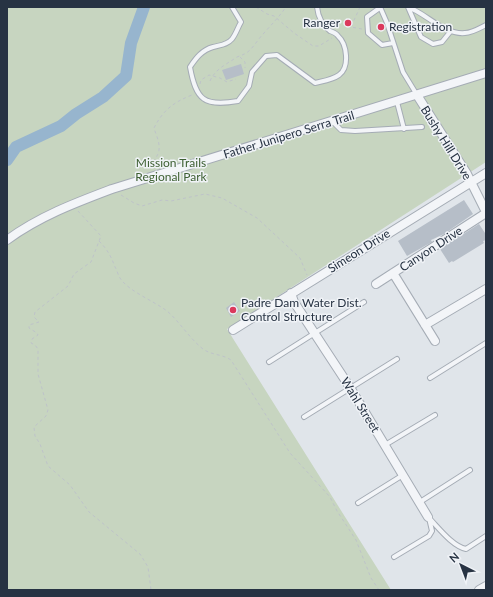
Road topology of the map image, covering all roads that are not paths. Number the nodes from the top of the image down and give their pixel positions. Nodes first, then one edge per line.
1 (232, 7) edge
2 (317, 7) edge
3 (381, 7) edge
4 (408, 7) edge
5 (486, 25) edge
6 (450, 32) junction
7 (393, 43) junction
8 (486, 73) edge
9 (417, 95) junction
10 (397, 102) junction
11 (333, 122) junction
12 (422, 126) dead end
13 (404, 129) junction
14 (486, 173) edge
15 (471, 182) junction
16 (486, 213) edge
17 (7, 240) edge
18 (393, 273) junction
19 (376, 284) dead end
20 (486, 288) edge
21 (291, 293) junction
22 (364, 302) dead end
23 (425, 325) junction
24 (233, 330) dead end
25 (314, 334) junction
26 (435, 341) dead end
27 (486, 343) edge
28 (398, 359) dead end
29 (269, 362) dead end
30 (430, 378) dead end
31 (351, 389) junction
32 (435, 414) dead end
33 (304, 418) dead end
34 (385, 445) junction
35 (470, 470) dead end
36 (403, 475) junction
37 (420, 502) junction
38 (358, 504) dead end
39 (428, 517) junction
40 (486, 536) edge
41 (394, 557) dead end
42 (486, 586) edge
43 (479, 590) edge

1 - 2 lane
3 - 7 lane
3 - 7 lane
4 - 6 lane
4 - 6 lane
5 - 6 lane
7 - 9 lane
8 - 9 street, Father Junipero Serra Trail
9 - 10 street, Father Junipero Serra Trail
9 - 15 street, Bushy Hill Drive
10 - 11 street, Father Junipero Serra Trail
10 - 13 lane
11 - 13 lane
11 - 17 street, Father Junipero Serra Trail
12 - 13 lane
14 - 15 street, Simeon Drive
15 - 16 street, Bushy Hill Drive
15 - 21 street, Simeon Drive
16 - 18 street, Canyon Drive
18 - 19 street, Canyon Drive
18 - 23 street
20 - 23 street
21 - 24 street, Simeon Drive
21 - 25 street, Wahl Street
22 - 25 lane
23 - 26 street
25 - 29 lane
25 - 31 street, Wahl Street
27 - 30 lane
28 - 31 lane
31 - 33 lane
31 - 34 street, Wahl Street
32 - 34 lane
34 - 36 street, Wahl Street
35 - 37 lane
36 - 37 street, Wahl Street
36 - 38 lane
37 - 39 street, Wahl Street
39 - 40 lane
39 - 41 lane
42 - 43 street

